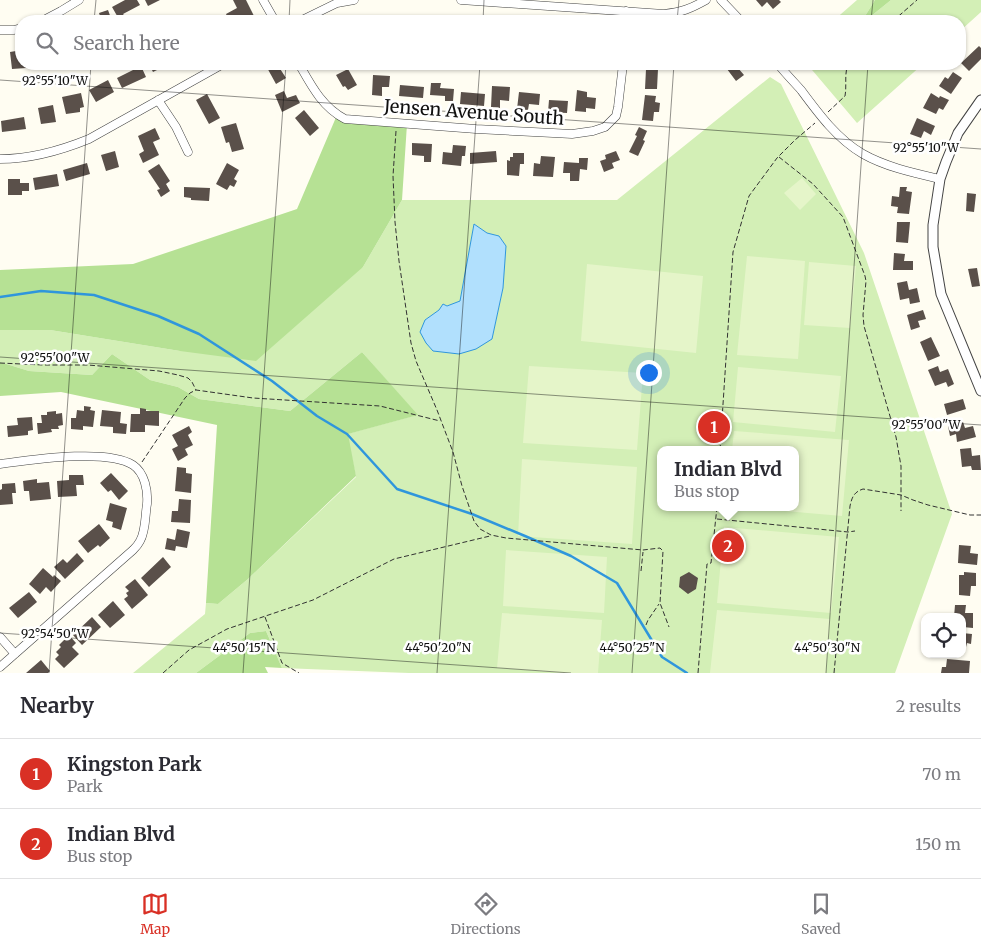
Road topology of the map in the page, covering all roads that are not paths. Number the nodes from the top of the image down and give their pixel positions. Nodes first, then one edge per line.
1 (79, 0) edge
2 (263, 0) edge
3 (354, 0) edge
4 (461, 0) edge
5 (706, 0) edge
6 (721, 0) edge
7 (626, 11) junction
8 (53, 15) edge
9 (272, 15) edge
10 (312, 15) edge
11 (626, 15) edge
12 (735, 15) edge
13 (0, 30) edge
14 (15, 30) edge
15 (212, 70) edge
16 (302, 70) edge
17 (622, 70) edge
18 (783, 70) edge
19 (158, 100) junction
20 (981, 100) edge
21 (188, 152) dead end
22 (0, 159) edge
23 (940, 179) junction
24 (981, 391) edge
25 (0, 464) edge
26 (0, 637) edge
27 (16, 654) junction
28 (0, 667) edge

1 - 8 street
2 - 9 street
3 - 10 street
4 - 7 street
5 - 7 street
6 - 12 street
7 - 11 street
13 - 14 street
15 - 19 street
16 - 17 street, Jensen Avenue South
18 - 23 street
19 - 21 street
19 - 22 street
20 - 23 street
23 - 24 street
25 - 27 street
26 - 27 street
27 - 28 street

